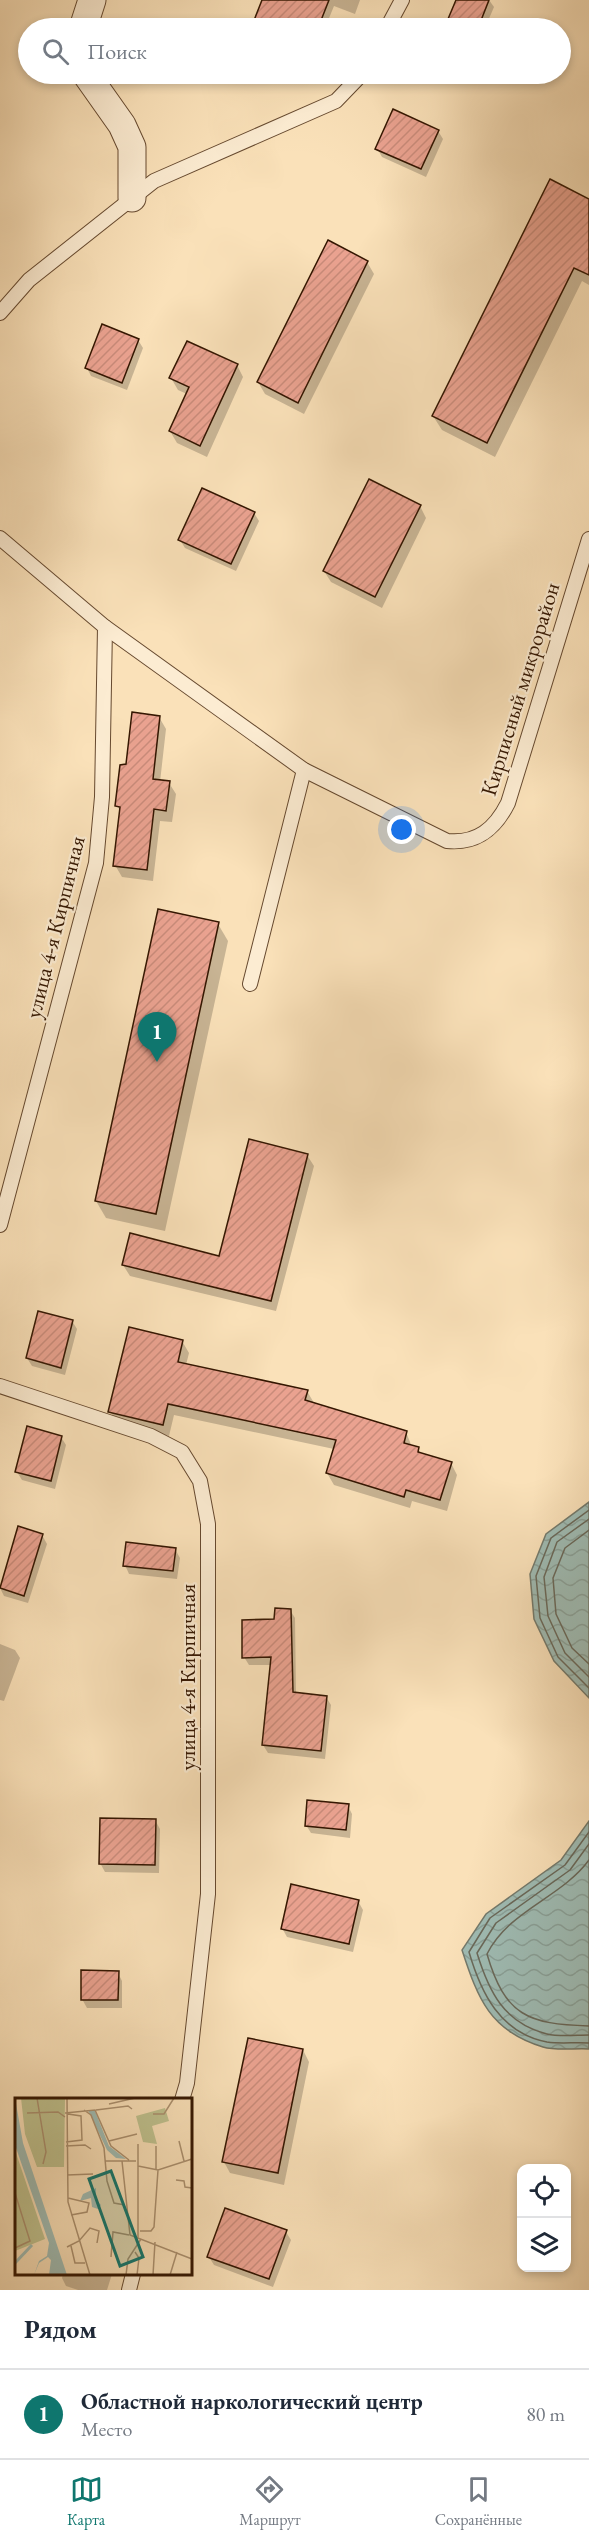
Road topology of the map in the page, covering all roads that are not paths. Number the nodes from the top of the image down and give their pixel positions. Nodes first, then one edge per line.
1 (92, 0) edge
2 (402, 0) edge
3 (86, 18) edge
4 (392, 18) edge
5 (93, 84) edge
6 (352, 84) edge
7 (132, 198) junction
8 (0, 313) edge
9 (0, 538) edge
10 (589, 539) edge
11 (105, 627) junction
12 (304, 770) junction
13 (250, 984) dead end
14 (0, 1225) edge
15 (0, 1386) edge
16 (183, 2098) edge
17 (134, 2275) edge
18 (129, 2290) edge

1 - 3 street
2 - 4 lane
5 - 7 street
6 - 7 lane
7 - 8 lane
9 - 11 lane
10 - 12 lane, Кирписный микрорайон
11 - 12 lane, Кирписный микрорайон
11 - 14 lane, улица 4-я Кирпичная
12 - 13 lane
15 - 16 lane, улица 4-я Кирпичная
17 - 18 lane

